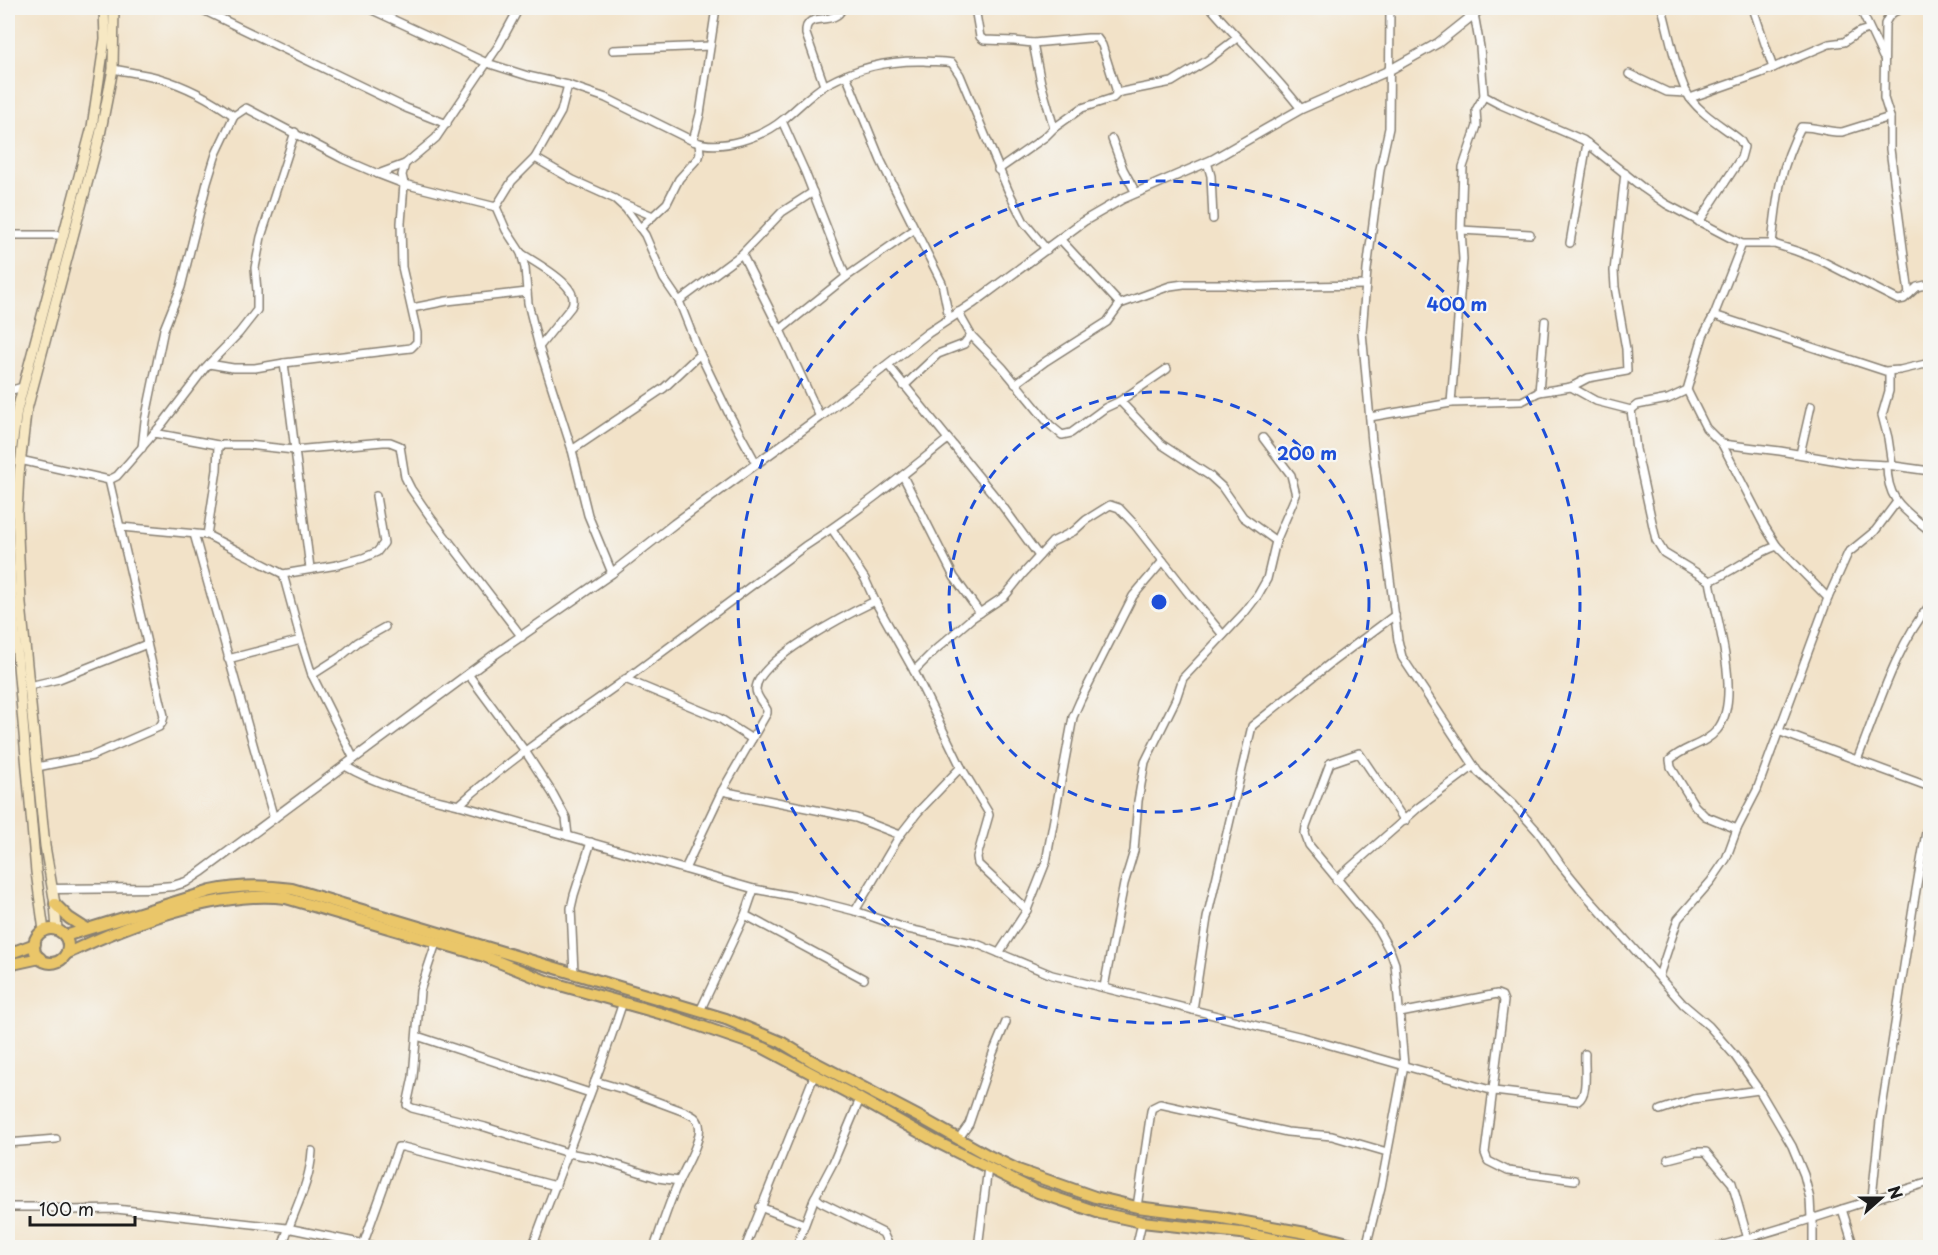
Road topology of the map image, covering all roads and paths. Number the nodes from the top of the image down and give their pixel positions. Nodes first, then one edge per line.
1 (104, 8) edge
2 (114, 8) edge
3 (199, 8) edge
4 (368, 8) edge
5 (519, 8) edge
6 (716, 8) edge
7 (842, 8) edge
8 (975, 8) edge
9 (1211, 8) edge
10 (1390, 8) edge
11 (1662, 8) edge
12 (1753, 8) edge
13 (1860, 8) edge
14 (1904, 8) edge
15 (1477, 9) edge
16 (1869, 28) junction
17 (1237, 38) junction
18 (1033, 43) junction
19 (710, 46) junction
20 (613, 50) dead end
21 (1884, 59) junction
22 (487, 63) junction
23 (1773, 68) junction
24 (113, 69) junction
25 (1388, 71) junction
26 (1629, 74) dead end
27 (846, 75) junction
28 (568, 85) junction
29 (824, 85) junction
30 (1116, 93) junction
31 (1688, 95) junction
32 (1484, 96) junction
33 (1301, 109) junction
34 (234, 116) junction
35 (1890, 117) junction
36 (782, 121) junction
37 (447, 124) junction
38 (1054, 128) junction
39 (294, 132) junction
40 (1112, 138) dead end
41 (696, 142) junction
42 (1587, 143) junction
43 (535, 158) junction
44 (1207, 162) junction
45 (405, 164) junction
46 (998, 170) junction
47 (1625, 173) junction
48 (378, 174) junction
49 (404, 184) junction
50 (813, 192) junction
51 (1136, 193) junction
52 (615, 199) junction
53 (496, 207) junction
54 (653, 216) junction
55 (1213, 219) dead end
56 (1699, 222) junction
57 (640, 228) junction
58 (915, 229) junction
59 (1461, 230) junction
60 (1530, 234) dead end
61 (8, 235) edge
62 (63, 235) junction
63 (1061, 240) junction
64 (1570, 243) dead end
65 (1742, 244) junction
66 (1772, 244) junction
67 (1047, 250) junction
68 (521, 253) junction
69 (742, 254) junction
70 (846, 277) junction
71 (1930, 284) edge
72 (1365, 285) junction
73 (527, 292) junction
74 (1909, 294) junction
75 (679, 302) junction
76 (1120, 304) junction
77 (412, 308) junction
78 (958, 312) junction
79 (1714, 315) junction
80 (949, 318) junction
81 (1545, 321) dead end
82 (780, 330) junction
83 (971, 334) junction
84 (539, 347) junction
85 (700, 354) junction
86 (284, 363) junction
87 (1930, 363) edge
88 (209, 364) junction
89 (888, 365) junction
90 (1167, 369) dead end
91 (1889, 370) junction
92 (1015, 384) junction
93 (904, 386) junction
94 (23, 387) junction
95 (1571, 387) junction
96 (1687, 390) junction
97 (8, 391) edge
98 (1539, 392) junction
99 (1120, 401) junction
100 (1451, 403) junction
101 (1811, 405) dead end
102 (1631, 410) junction
103 (820, 417) junction
104 (1370, 417) junction
105 (154, 433) junction
106 (948, 438) junction
107 (1263, 438) dead end
108 (1722, 444) junction
109 (218, 445) junction
110 (142, 448) junction
111 (294, 450) junction
112 (572, 450) junction
113 (1800, 454) junction
114 (20, 460) junction
115 (756, 463) junction
116 (1890, 465) junction
117 (1930, 471) edge
118 (903, 476) junction
119 (109, 480) junction
120 (376, 496) dead end
121 (1896, 503) junction
122 (121, 528) junction
123 (832, 529) junction
124 (1930, 531) edge
125 (194, 534) junction
126 (207, 535) junction
127 (1276, 541) junction
128 (1777, 546) junction
129 (1039, 556) junction
130 (1163, 561) junction
131 (310, 568) junction
132 (612, 573) junction
133 (283, 574) junction
134 (1710, 581) junction
135 (1828, 598) junction
136 (875, 601) junction
137 (1930, 605) edge
138 (980, 613) junction
139 (1395, 615) junction
140 (385, 627) dead end
141 (1223, 635) junction
142 (522, 637) junction
143 (301, 640) junction
144 (147, 644) junction
145 (228, 659) junction
146 (914, 671) junction
147 (468, 674) junction
148 (312, 675) junction
149 (625, 679) junction
150 (29, 686) junction
151 (1778, 731) junction
152 (752, 739) junction
153 (525, 751) junction
154 (354, 759) junction
155 (1857, 760) junction
156 (345, 766) junction
157 (1474, 766) junction
158 (37, 767) junction
159 (962, 767) junction
160 (1930, 787) edge
161 (722, 791) junction
162 (459, 806) junction
163 (274, 819) junction
164 (1930, 819) edge
165 (1405, 821) junction
166 (1737, 829) junction
167 (900, 835) junction
168 (568, 836) junction
169 (591, 842) junction
170 (685, 869) junction
171 (1336, 880) junction
172 (53, 889) junction
173 (754, 889) junction
174 (55, 904) junction
175 (1027, 910) junction
176 (855, 911) junction
177 (745, 915) junction
178 (86, 929) junction
179 (44, 931) junction
180 (61, 933) junction
181 (436, 943) junction
182 (35, 944) junction
183 (999, 953) junction
184 (8, 954) edge
185 (66, 954) junction
186 (40, 958) junction
187 (8, 965) edge
188 (574, 973) junction
189 (1659, 976) junction
190 (864, 979) dead end
191 (1104, 987) junction
192 (623, 1002) junction
193 (1192, 1010) junction
194 (700, 1011) junction
195 (1400, 1013) junction
196 (1006, 1022) dead end
197 (417, 1036) junction
198 (1585, 1054) dead end
199 (1404, 1065) junction
200 (814, 1076) junction
201 (595, 1081) junction
202 (1759, 1090) junction
203 (1494, 1091) junction
204 (590, 1093) junction
205 (860, 1099) junction
206 (1660, 1110) dead end
207 (959, 1138) junction
208 (56, 1139) dead end
209 (8, 1143) edge
210 (312, 1151) dead end
211 (568, 1152) junction
212 (1388, 1152) junction
213 (1668, 1159) dead end
214 (988, 1167) junction
215 (1575, 1180) dead end
216 (679, 1181) junction
217 (1930, 1182) edge
218 (556, 1186) junction
219 (815, 1197) junction
220 (1872, 1198) junction
221 (8, 1207) edge
222 (760, 1207) junction
223 (1137, 1207) junction
224 (1842, 1209) junction
225 (1812, 1217) junction
226 (1142, 1222) junction
227 (804, 1224) junction
228 (287, 1228) junction
229 (1748, 1239) junction
230 (364, 1242) junction
231 (1302, 1246) edge
232 (380, 1247) edge
233 (1367, 1247) edge
234 (282, 1248) edge
235 (532, 1248) edge
236 (654, 1248) edge
237 (745, 1248) edge
238 (796, 1248) edge
239 (890, 1248) edge
240 (978, 1248) edge
241 (1136, 1248) edge
242 (1324, 1248) edge
243 (1712, 1248) edge
244 (1813, 1248) edge
245 (1854, 1248) edge

1 - 62 main road
2 - 24 main road
3 - 37 street
4 - 22 street
5 - 22 street
6 - 19 street
7 - 29 street
8 - 18 street
9 - 17 street
10 - 25 street
11 - 31 street
12 - 23 street
13 - 16 street
14 - 21 street
15 - 25 street
15 - 32 street
16 - 21 street
16 - 23 street
17 - 30 street
17 - 33 street
18 - 30 street
18 - 38 street
19 - 20 street
19 - 41 street
21 - 35 street
22 - 28 street
22 - 37 street
23 - 31 street
24 - 34 street
24 - 114 main road
25 - 33 street
25 - 72 street
26 - 31 street
27 - 29 street
27 - 46 street
27 - 58 street
28 - 41 street
28 - 43 street
29 - 36 street
30 - 38 street
31 - 56 street
32 - 42 street
32 - 59 street
33 - 44 street
34 - 39 street
34 - 110 street
35 - 66 street
35 - 74 street
36 - 41 street
36 - 50 street
37 - 45 street
38 - 46 street
39 - 48 street
39 - 88 street
40 - 51 street
41 - 54 street
42 - 47 street
42 - 64 street
43 - 52 street
43 - 53 street
44 - 51 street
44 - 55 street
45 - 48 street
45 - 49 street
46 - 67 street
47 - 56 street
47 - 95 street
48 - 49 street
49 - 53 street
49 - 77 street
50 - 69 street
50 - 70 street
51 - 63 street
52 - 54 street
52 - 57 street
53 - 68 street
54 - 57 street
56 - 65 street
57 - 75 street
58 - 70 street
58 - 80 street
59 - 60 street
59 - 100 street
61 - 62 street
62 - 94 main road
63 - 67 street
63 - 76 street
65 - 66 street
65 - 79 street
66 - 74 street
67 - 78 street
68 - 73 street
68 - 84 street
69 - 75 street
69 - 82 street
70 - 82 street
71 - 74 street
72 - 76 street
72 - 104 street
73 - 77 street
73 - 84 street
75 - 85 street
76 - 92 street
77 - 86 street
78 - 80 street
78 - 83 street
79 - 91 street
79 - 96 street
80 - 89 street
81 - 98 street
82 - 103 street
83 - 92 street
83 - 93 street
84 - 112 street
85 - 112 street
85 - 115 street
86 - 88 street
86 - 111 street
87 - 91 street
88 - 105 street
89 - 93 street
89 - 103 street
90 - 99 street
91 - 116 street
92 - 99 street
93 - 106 street
94 - 97 street
94 - 179 main road
95 - 98 street
95 - 102 street
96 - 102 street
96 - 108 street
98 - 100 street
99 - 127 street
100 - 104 street
101 - 113 street
102 - 134 street
103 - 115 street
104 - 139 street
105 - 109 street
105 - 110 street
106 - 118 street
106 - 129 street
107 - 127 street
108 - 113 street
108 - 128 street
109 - 111 street
109 - 126 street
110 - 119 street
111 - 131 street
111 - 142 street
112 - 132 street
113 - 116 street
114 - 119 street
114 - 150 main road
115 - 132 street
116 - 117 street
116 - 121 street
118 - 123 street
118 - 138 street
119 - 122 street
120 - 131 street
121 - 124 street
121 - 135 street
122 - 125 street
122 - 144 street
123 - 136 street
123 - 149 street
125 - 126 street
125 - 145 street
126 - 133 street
127 - 141 street
128 - 134 street
128 - 135 street
129 - 130 street
129 - 138 street
130 - 141 street
130 - 175 street
131 - 133 street
132 - 142 street
133 - 143 street
134 - 166 street
135 - 151 street
136 - 146 street
136 - 152 street
137 - 155 street
138 - 146 street
139 - 157 street
139 - 193 street
140 - 148 street
141 - 191 street
142 - 147 street
143 - 145 street
143 - 148 street
144 - 150 street
144 - 158 street
145 - 163 street
146 - 159 street
147 - 153 street
147 - 154 street
148 - 154 street
149 - 152 street
149 - 153 street
150 - 158 main road
151 - 155 street
151 - 166 street
152 - 161 street
153 - 162 street
153 - 168 street
154 - 156 street
155 - 160 street
156 - 162 street
156 - 163 street
157 - 165 street
157 - 189 street
158 - 172 main road
159 - 167 street
159 - 175 street
161 - 167 street
161 - 170 street
162 - 168 street
163 - 172 street
164 - 220 street
165 - 171 street
165 - 171 street
166 - 189 street
167 - 176 street
168 - 169 street
169 - 170 street
169 - 188 street
170 - 173 street
171 - 195 street
172 - 174 main road
173 - 176 street
173 - 177 street
174 - 178 main road
174 - 180 main road
175 - 183 street
176 - 183 street
177 - 190 street
177 - 194 street
178 - 180 main road
178 - 188 main road
179 - 180 main road
179 - 182 main road
180 - 185 main road
181 - 185 main road
181 - 192 main road
181 - 197 street
182 - 184 main road
182 - 186 main road
183 - 191 street
185 - 186 main road
186 - 187 main road
188 - 194 main road
189 - 202 street
191 - 193 street
192 - 200 main road
192 - 201 street
193 - 199 street
194 - 207 main road
195 - 199 street
195 - 203 street
196 - 207 street
197 - 204 street
197 - 211 street
198 - 203 street
199 - 203 street
199 - 212 street
200 - 205 main road
200 - 222 street
201 - 204 street
201 - 216 street
202 - 206 street
202 - 225 street
203 - 215 street
204 - 211 street
205 - 214 main road
205 - 219 street
207 - 223 main road
208 - 209 street
210 - 228 street
211 - 216 street
211 - 218 street
212 - 223 street
212 - 233 street
213 - 229 street
214 - 226 main road
214 - 240 street
216 - 236 street
217 - 220 street
218 - 230 street
218 - 235 street
219 - 227 street
219 - 239 street
220 - 224 street
221 - 228 street
222 - 227 street
222 - 237 street
223 - 233 main road
224 - 225 street
224 - 245 street
225 - 229 street
225 - 244 street
226 - 231 main road
226 - 241 street
227 - 238 street
228 - 230 street
228 - 234 street
229 - 243 street
230 - 232 street
231 - 242 main road

